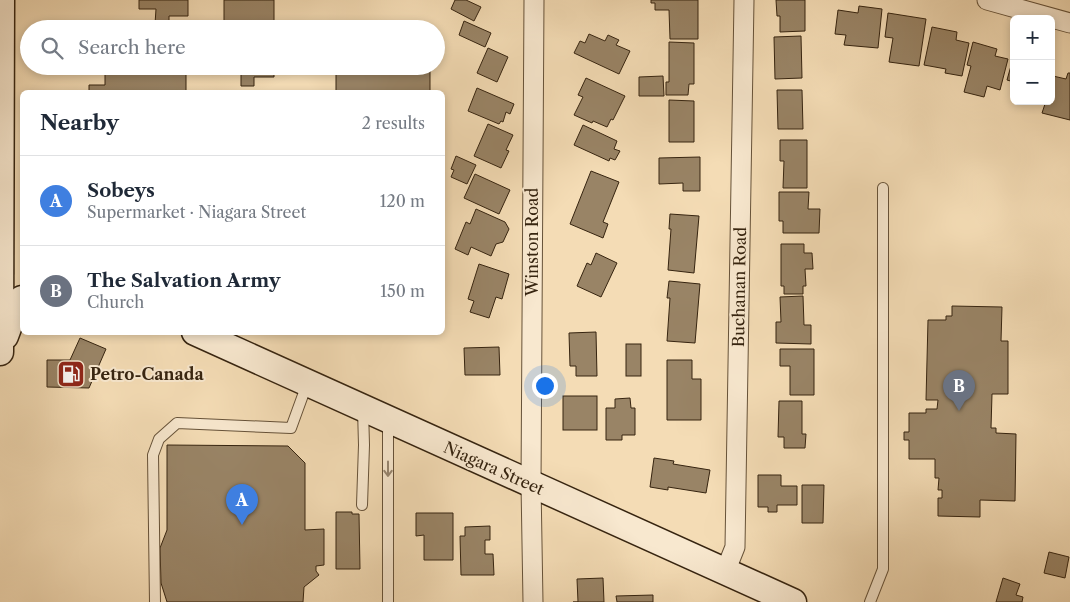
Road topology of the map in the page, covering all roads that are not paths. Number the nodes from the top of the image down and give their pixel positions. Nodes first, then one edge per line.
1 (1, 0) edge
2 (534, 0) edge
3 (744, 0) edge
4 (987, 0) edge
5 (1070, 23) edge
6 (0, 135) edge
7 (883, 188) dead end
8 (0, 244) edge
9 (20, 253) edge
10 (20, 301) edge
11 (202, 335) edge
12 (0, 350) edge
13 (307, 383) junction
14 (363, 408) junction
15 (388, 420) junction
16 (531, 484) junction
17 (362, 505) dead end
18 (726, 572) junction
19 (155, 602) edge
20 (388, 602) edge
21 (533, 602) edge
22 (793, 602) edge
23 (870, 602) edge

1 - 6 main road
2 - 16 street, Winston Road
3 - 18 street, Buchanan Road
4 - 5 street
6 - 8 main road
7 - 23 lane
8 - 9 main road
8 - 12 main road
10 - 12 main road
11 - 13 main road, Niagara Street
13 - 14 main road, Niagara Street
13 - 19 lane
14 - 15 main road, Niagara Street
14 - 17 lane
15 - 16 main road, Niagara Street
15 -> 20 lane
16 - 18 main road, Niagara Street
16 - 21 street, Winston Road
18 - 22 main road, Niagara Street

